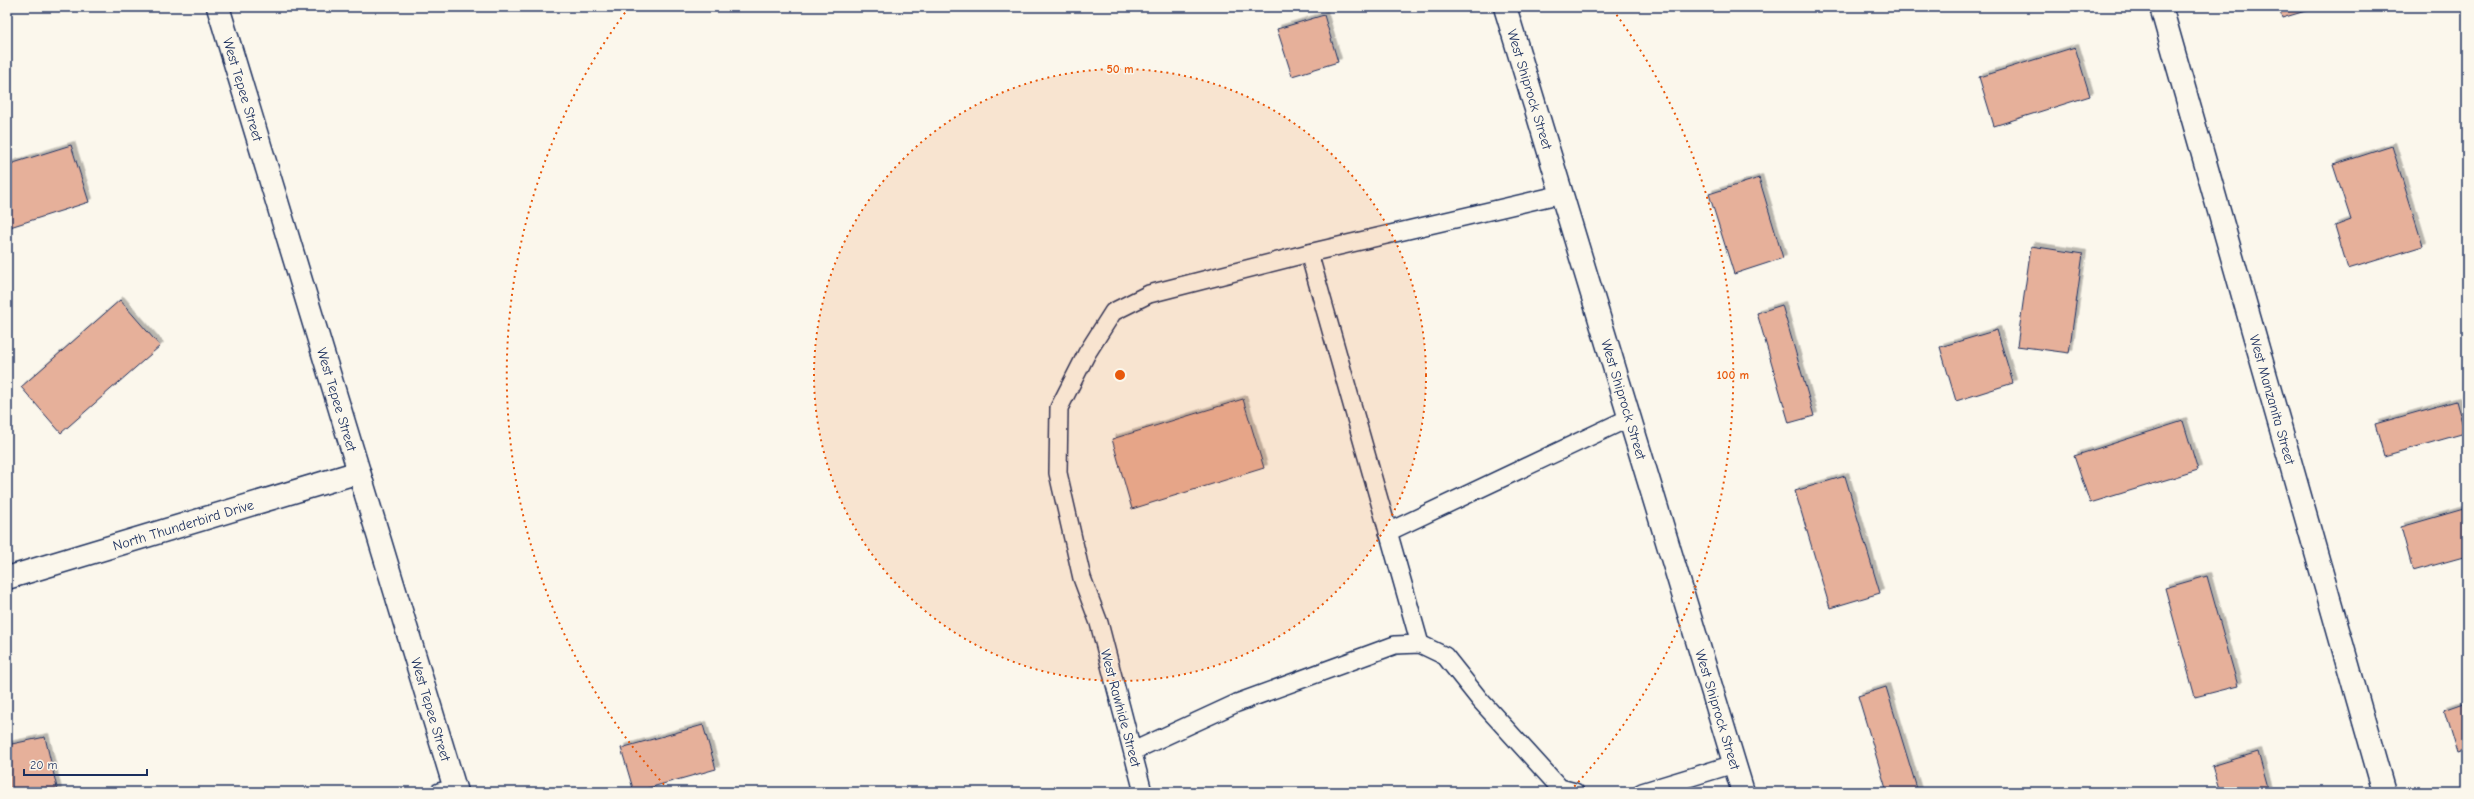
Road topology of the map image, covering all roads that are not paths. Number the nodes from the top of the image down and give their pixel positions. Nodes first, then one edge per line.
1 (218, 7) edge
2 (1505, 7) edge
3 (2161, 7) edge
4 (1562, 194) junction
5 (1309, 253) junction
6 (1629, 418) junction
7 (359, 472) junction
8 (1388, 532) junction
9 (7, 578) edge
10 (1420, 644) junction
11 (1132, 751) junction
12 (1734, 764) junction
13 (450, 791) edge
14 (1143, 792) edge
15 (1575, 792) edge
16 (1642, 792) edge
17 (1743, 792) edge
18 (2384, 792) edge

1 - 7 street, West Tepee Street
2 - 4 street, West Shiprock Street
3 - 18 street, West Manzanita Street
4 - 5 lane, West Rawhide Street
4 - 6 street, West Shiprock Street
5 - 8 lane
5 - 11 lane, West Rawhide Street
6 - 8 lane
6 - 12 street, West Shiprock Street
7 - 9 street, North Thunderbird Drive
7 - 13 street, West Tepee Street
8 - 10 lane
10 - 11 lane
10 - 15 lane
11 - 14 lane, West Rawhide Street
12 - 16 lane
12 - 17 street, West Shiprock Street

